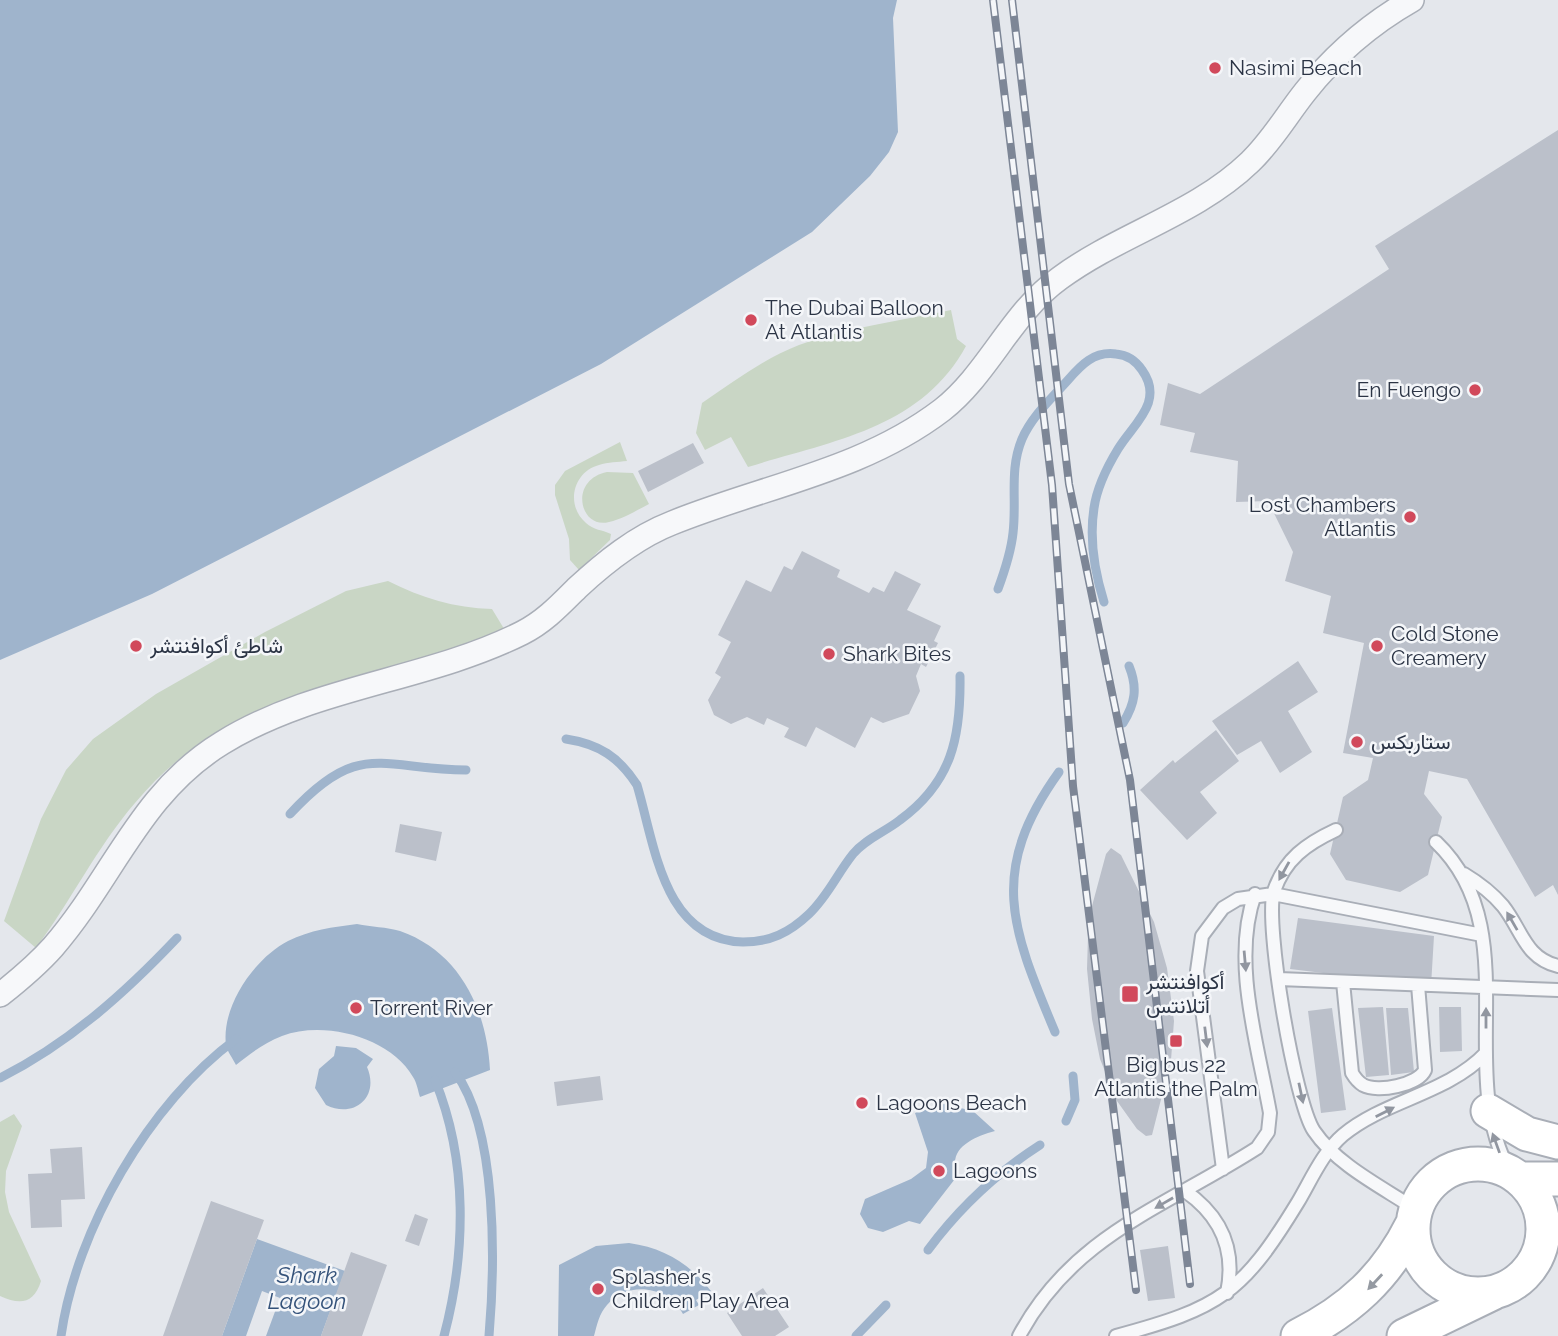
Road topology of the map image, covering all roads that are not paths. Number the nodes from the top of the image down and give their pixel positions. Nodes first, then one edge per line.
1 (1412, 0) edge
2 (1336, 830) dead end
3 (1436, 842) dead end
4 (1463, 873) junction
5 (1255, 894) junction
6 (1273, 894) junction
7 (1482, 935) junction
8 (1558, 966) edge
9 (1279, 979) junction
10 (1343, 982) junction
11 (1418, 985) junction
12 (1486, 987) junction
13 (1558, 990) edge
14 (0, 995) edge
15 (1486, 1053) junction
16 (1488, 1111) junction
17 (1558, 1142) edge
18 (1329, 1149) junction
19 (1223, 1169) junction
20 (1515, 1175) junction
21 (1558, 1179) edge
22 (1185, 1191) junction
23 (1414, 1217) junction
24 (1558, 1256) edge
25 (1524, 1274) junction
26 (1496, 1291) junction
27 (1227, 1293) junction
28 (1019, 1336) edge
29 (1116, 1336) edge
30 (1298, 1336) edge
31 (1404, 1336) edge

1 - 14 street
2 -> 6 lane
3 - 4 lane
4 - 7 lane
8 -> 4 lane
5 - 6 lane
5 -> 19 lane
5 -> 19 lane
6 - 7 lane
6 - 9 lane
7 - 12 lane
9 - 10 lane
9 -> 18 lane
10 - 11 lane
10 - 11 lane
11 - 12 lane
12 - 13 lane
15 -> 12 lane
15 - 16 lane
18 -> 15 lane
16 - 17 main road
20 -> 16 lane
18 - 23 lane
18 - 27 lane
19 - 22 lane
20 - 21 main road
20 - 23 main road
20 - 25 main road
22 - 27 lane
22 -> 28 lane
23 - 26 main road
23 -> 30 main road
24 - 25 main road
25 - 26 main road
26 - 31 main road
27 - 29 lane

